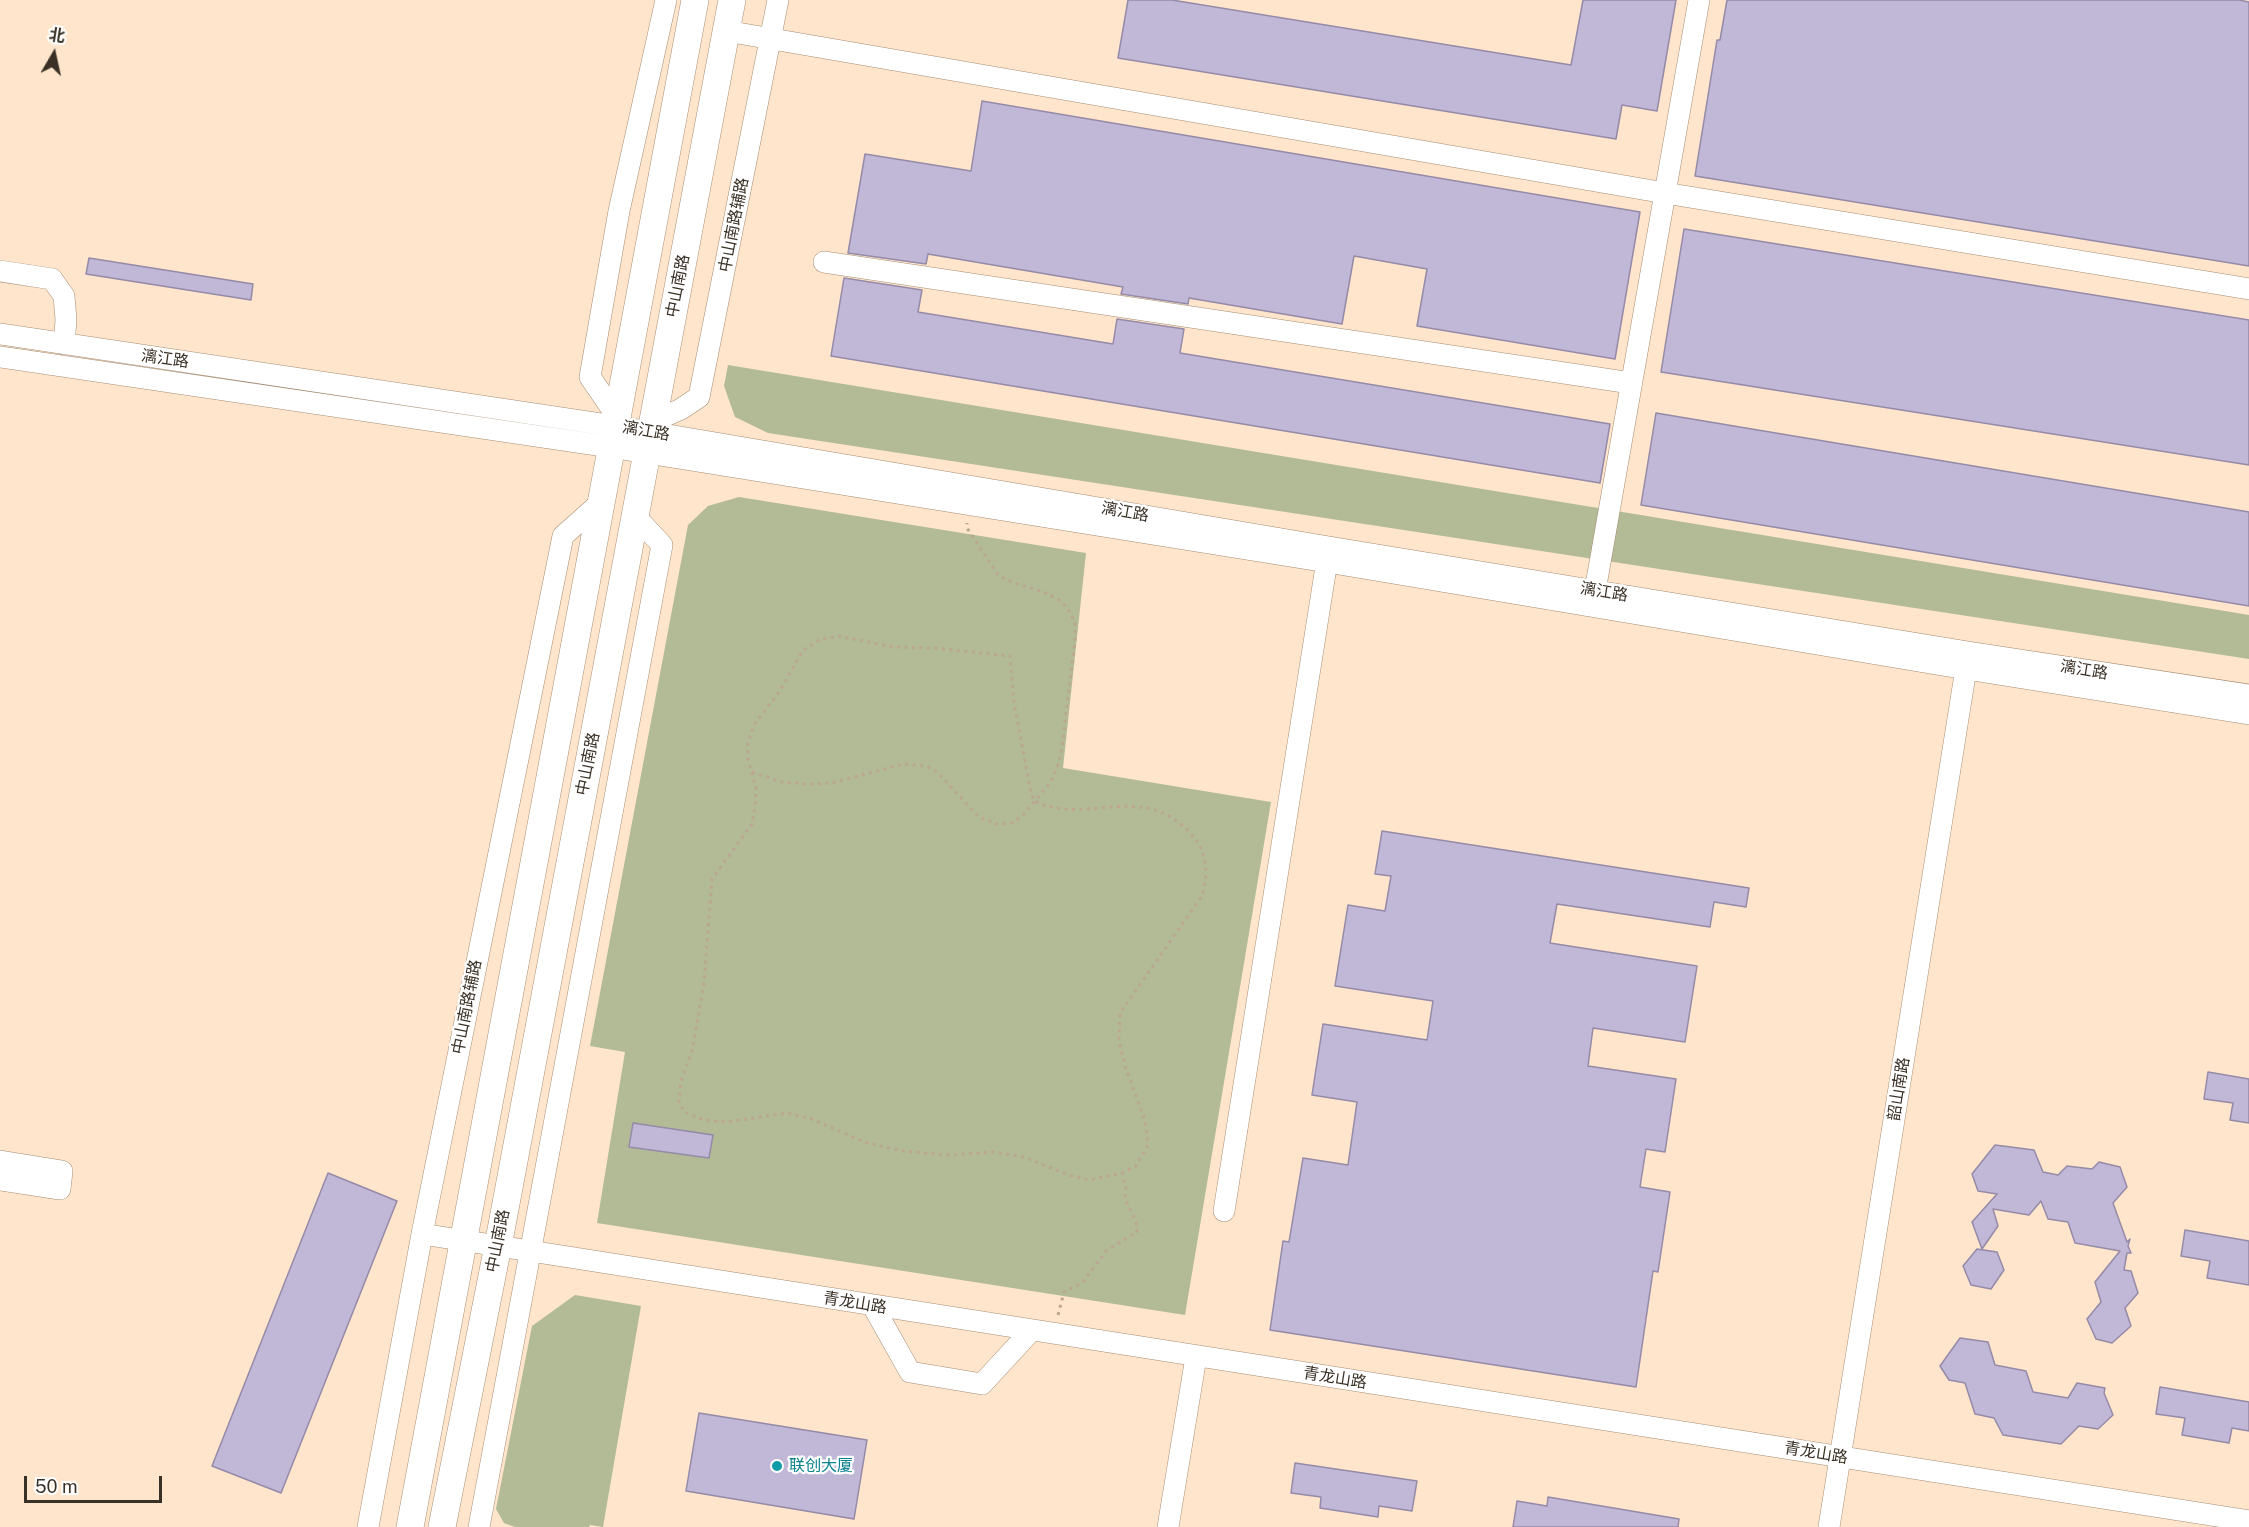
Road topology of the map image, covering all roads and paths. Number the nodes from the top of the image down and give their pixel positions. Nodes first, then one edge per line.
1 (732, 0) edge
2 (778, 0) edge
3 (1699, 0) edge
4 (664, 9) edge
5 (693, 12) edge
6 (726, 31) junction
7 (771, 39) junction
8 (1665, 193) junction
9 (824, 262) dead end
10 (0, 271) edge
11 (2249, 289) edge
12 (0, 334) edge
13 (64, 344) junction
14 (0, 357) edge
15 (1631, 383) junction
16 (614, 429) junction
17 (649, 436) junction
18 (600, 503) junction
19 (967, 505) junction
20 (634, 514) junction
21 (1328, 554) junction
22 (1595, 591) junction
23 (1967, 660) junction
24 (2249, 695) edge
25 (2249, 714) edge
26 (752, 772) junction
27 (1034, 801) junction
28 (0, 1161) edge
29 (1122, 1173) junction
30 (0, 1180) edge
31 (1224, 1211) dead end
32 (422, 1234) junction
33 (465, 1241) junction
34 (498, 1246) junction
35 (530, 1252) junction
36 (873, 1306) junction
37 (1031, 1331) junction
38 (1052, 1334) junction
39 (1196, 1357) junction
40 (1840, 1457) junction
41 (2249, 1521) edge
42 (368, 1527) edge
43 (410, 1527) edge
44 (442, 1527) edge
45 (479, 1527) edge
46 (1168, 1527) edge
47 (1829, 1527) edge

1 - 6 main road, 中山南路
2 - 7 street, 中山南路辅路
3 - 8 street
4 - 5 street
4 - 16 street
5 - 6 main road
5 - 16 main road, 中山南路
6 - 7 street
6 - 17 main road, 中山南路
7 - 8 street
7 - 17 street, 中山南路辅路
8 - 11 street
8 - 15 street
9 - 15 street
10 - 13 street
12 - 13 street, 漓江路
13 - 16 street, 漓江路
14 - 16 street, 漓江路
15 - 22 street
16 - 17 street, 漓江路
16 - 18 main road, 中山南路
17 - 19 street, 漓江路
17 - 20 main road, 中山南路
17 - 21 street, 漓江路
18 - 32 street, 中山南路辅路
18 - 33 main road, 中山南路
19 - 21 street, 漓江路
19 - 27 path
20 - 34 main road, 中山南路
20 - 35 street
21 - 22 street, 漓江路
21 - 23 street, 漓江路
21 - 31 street
22 - 23 street, 漓江路
23 - 24 street, 漓江路
23 - 25 street, 漓江路
23 - 40 street, 韶山南路
26 - 27 path
26 - 27 path
26 - 29 path
27 - 29 path
28 - 30 street
29 - 38 path
32 - 33 street, 青龙山路
32 - 42 street, 中山南路辅路
33 - 34 street, 青龙山路
33 - 43 main road, 中山南路
34 - 35 street, 青龙山路
34 - 44 main road, 中山南路
35 - 36 street, 青龙山路
35 - 45 street
36 - 37 street, 青龙山路
36 - 37 street
37 - 38 street, 青龙山路
38 - 39 street, 青龙山路
39 - 40 street, 青龙山路
39 - 46 street
40 - 41 street, 青龙山路
40 - 47 street, 韶山南路

